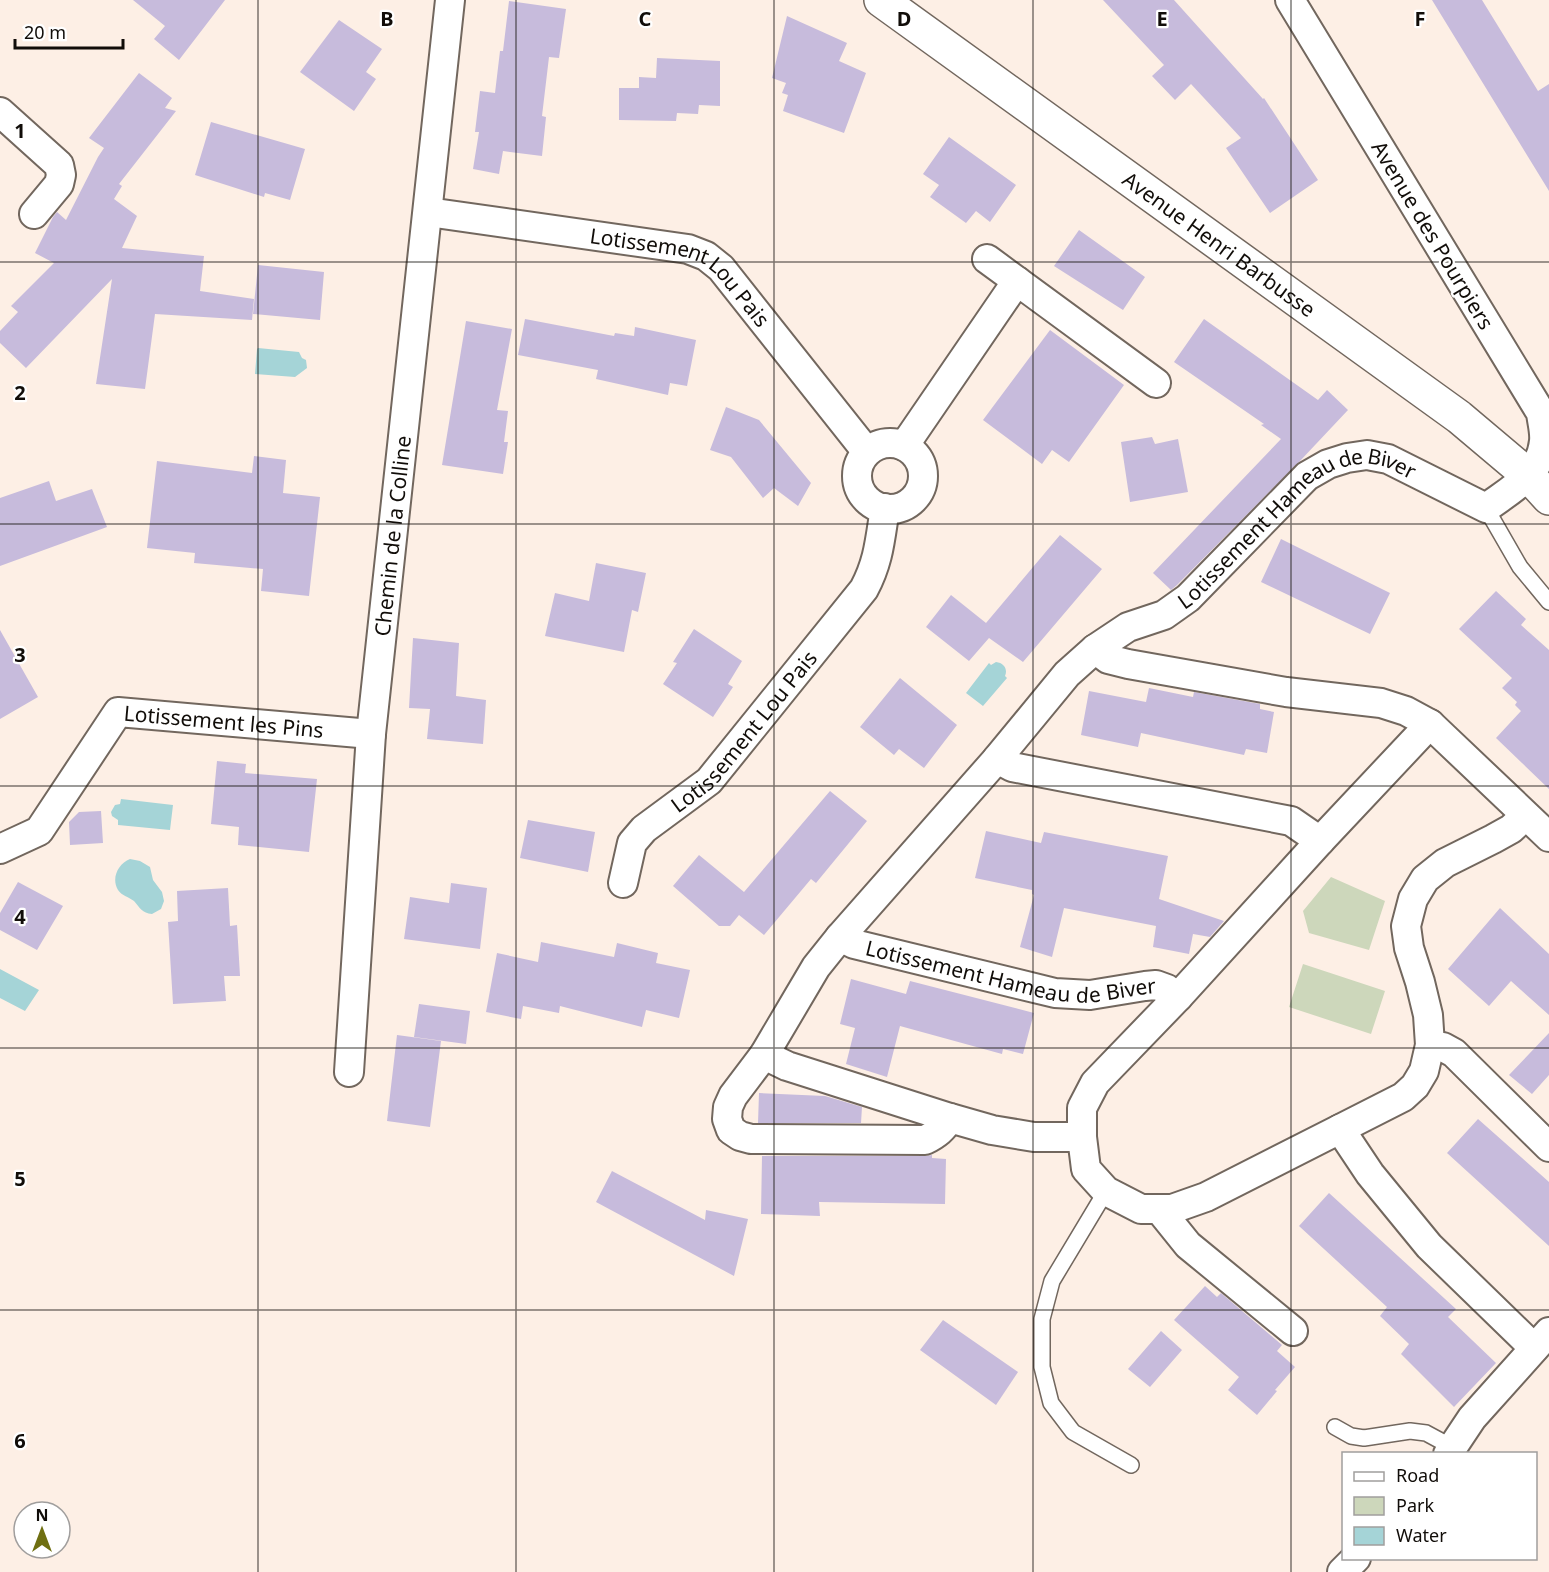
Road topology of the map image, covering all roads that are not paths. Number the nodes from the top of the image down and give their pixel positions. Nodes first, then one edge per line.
1 (450, 0) edge
2 (881, 0) edge
3 (1290, 0) edge
4 (0, 112) edge
5 (428, 212) junction
6 (34, 214) dead end
7 (987, 259) dead end
8 (1017, 281) junction
9 (1156, 383) dead end
10 (904, 446) junction
11 (867, 452) junction
12 (1539, 487) edge
13 (885, 508) junction
14 (1486, 508) junction
15 (1549, 602) edge
16 (1095, 649) junction
17 (1430, 724) junction
18 (371, 734) junction
19 (997, 759) junction
20 (1526, 816) junction
21 (1549, 837) edge
22 (1320, 840) junction
23 (0, 849) edge
24 (623, 883) dead end
25 (840, 937) junction
26 (1178, 997) junction
27 (1430, 1045) junction
28 (764, 1055) junction
29 (349, 1072) dead end
30 (950, 1118) junction
31 (1340, 1129) junction
32 (1082, 1137) junction
33 (1549, 1147) edge
34 (1106, 1191) junction
35 (1159, 1209) junction
36 (1293, 1330) dead end
37 (1542, 1340) edge
38 (1335, 1427) dead end
39 (1450, 1450) edge
40 (1131, 1465) dead end
41 (1354, 1560) edge
42 (1342, 1572) edge

1 - 5 street, Chemin de la Colline
2 - 12 main road, Avenue Henri Barbusse
3 - 12 street, Avenue des Pourpiers
4 - 6 street
5 - 11 street, Lotissement Lou Pais
5 - 18 street, Chemin de la Colline
7 - 8 street
8 - 9 street
8 - 10 street
10 - 11 street
10 - 13 street
11 - 13 street
12 - 14 street
13 - 24 street, Lotissement Lou Pais
14 - 15 lane
14 - 16 street, Lotissement Hameau de Biver
16 - 17 street
16 - 19 street, Lotissement Hameau de Biver
17 - 20 street
17 - 22 street, Lotissement Hameau de Biver
18 - 23 street, Lotissement les Pins
18 - 29 street, Chemin de la Colline
19 - 22 street
19 - 25 street, Lotissement Hameau de Biver
20 - 21 street
20 - 27 street, Lotissement Hameau de Biver
22 - 26 street, Lotissement Hameau de Biver
25 - 26 street, Lotissement Hameau de Biver
25 - 28 street, Lotissement Hameau de Biver
26 - 32 street, Lotissement Hameau de Biver
27 - 31 street, Lotissement Hameau de Biver
27 - 33 street
28 - 30 street
28 - 30 street, Lotissement Hameau de Biver
30 - 32 street
31 - 35 street, Lotissement Hameau de Biver
31 - 37 street
32 - 34 street, Lotissement Hameau de Biver
34 - 35 street, Lotissement Hameau de Biver
34 - 40 lane
35 - 36 street
37 - 39 street
38 - 39 lane
41 - 42 street

